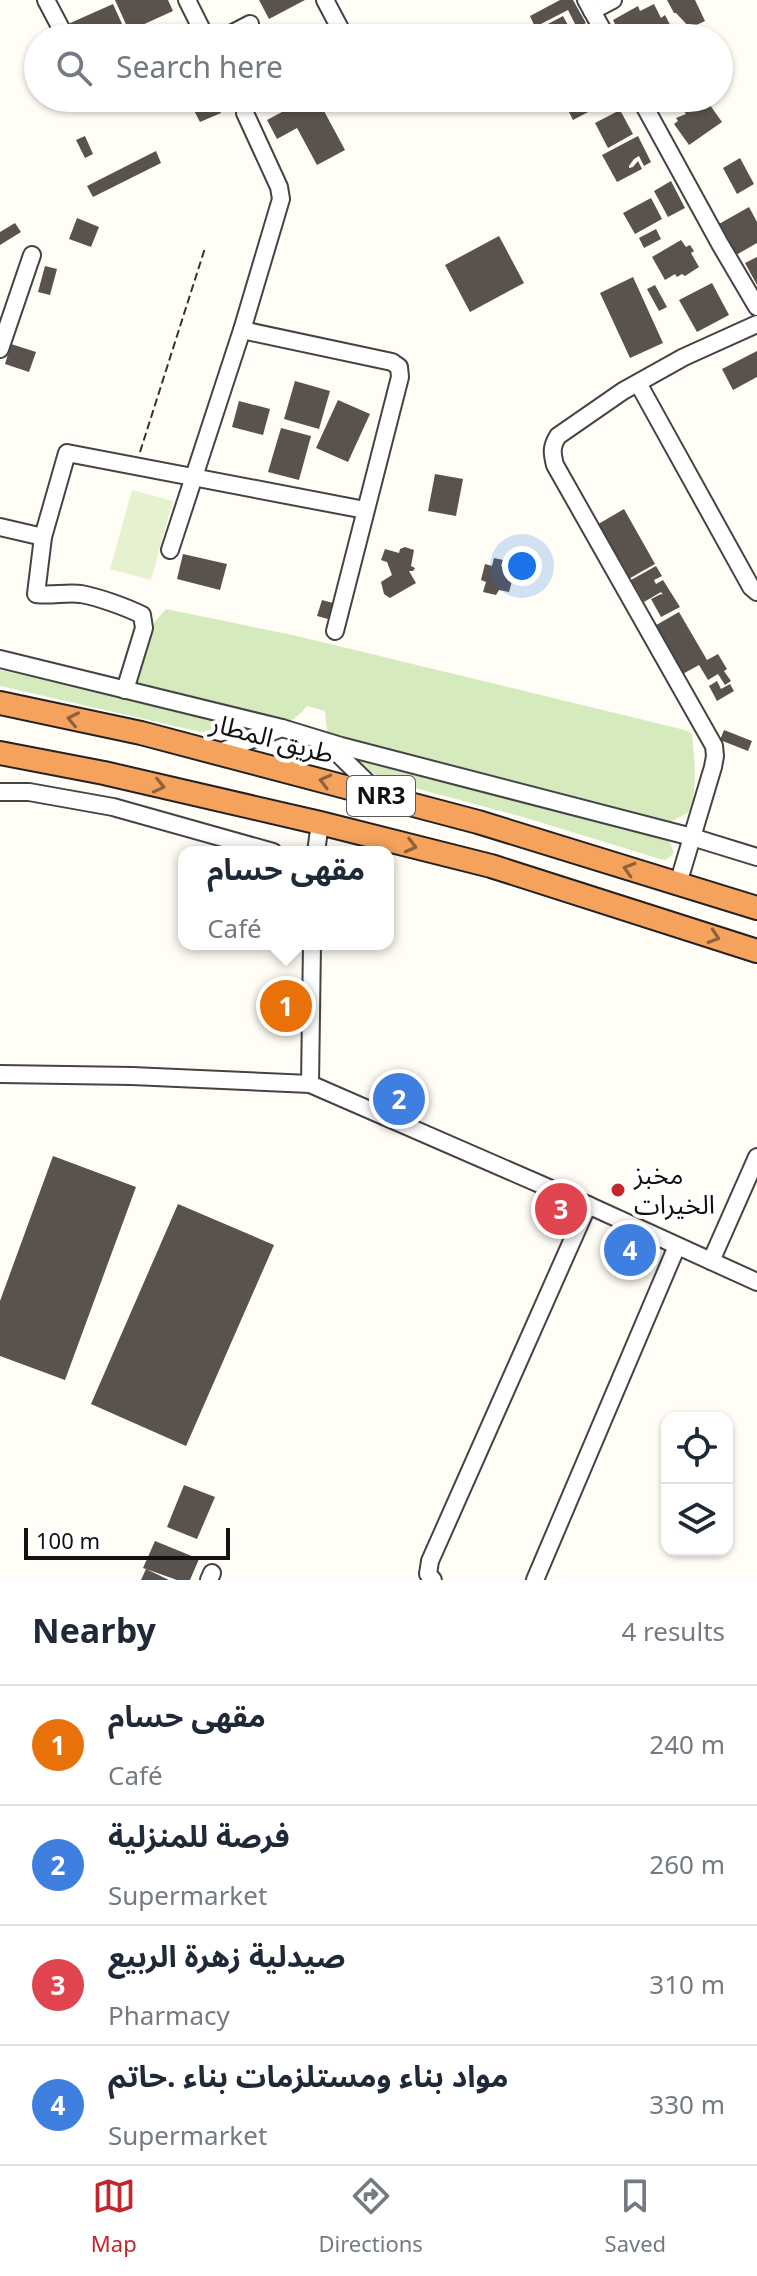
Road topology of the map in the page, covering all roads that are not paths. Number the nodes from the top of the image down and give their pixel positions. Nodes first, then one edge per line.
1 (46, 0) edge
2 (187, 0) edge
3 (325, 0) edge
4 (613, 0) edge
5 (589, 5) edge
6 (59, 24) edge
7 (199, 24) edge
8 (338, 24) edge
9 (599, 24) edge
10 (648, 112) edge
11 (245, 113) dead end
12 (32, 255) dead end
13 (757, 307) edge
14 (757, 324) edge
15 (242, 330) junction
16 (0, 349) edge
17 (638, 383) junction
18 (195, 476) junction
19 (365, 510) junction
20 (0, 527) edge
21 (43, 537) junction
22 (170, 550) dead end
23 (757, 592) edge
24 (335, 631) dead end
25 (0, 659) edge
26 (125, 690) junction
27 (0, 703) edge
28 (282, 728) junction
29 (324, 741) junction
30 (0, 753) edge
31 (217, 753) junction
32 (0, 792) edge
33 (381, 796) junction
34 (320, 823) junction
35 (692, 837) junction
36 (252, 846) edge
37 (317, 846) edge
38 (757, 857) edge
39 (678, 884) junction
40 (757, 908) edge
41 (312, 950) edge
42 (757, 951) edge
43 (0, 1074) edge
44 (310, 1084) junction
45 (757, 1157) edge
46 (588, 1205) junction
47 (677, 1246) junction
48 (711, 1261) junction
49 (757, 1282) edge
50 (433, 1580) edge
51 (535, 1580) edge

1 - 6 street
2 - 7 street
3 - 8 street
4 - 5 street
5 - 9 street
10 - 13 street
11 - 15 street
12 - 16 street
14 - 17 street
15 - 18 street
15 - 19 street
17 - 23 street
17 - 35 street
18 - 19 street
18 - 21 street
18 - 22 street
19 - 24 street
20 - 21 street
21 - 26 street
25 - 26 street
26 - 28 street
31 -> 27 highway, طريق المطار / NR3
28 - 29 street
28 - 31 street
29 - 33 street
29 - 35 street
30 -> 34 highway, NR3
33 -> 31 highway, طريق المطار / NR3
32 - 36 street
39 -> 33 highway, طريق المطار / NR3
34 - 37 street
34 -> 42 highway, NR3
35 - 38 street
35 - 39 street
39 - 40 highway, طريق المطار / NR3
41 - 44 street
43 - 44 street
44 - 46 street
45 - 48 street
46 - 47 street
46 - 50 street
47 - 48 street
47 - 51 street
48 - 49 street

